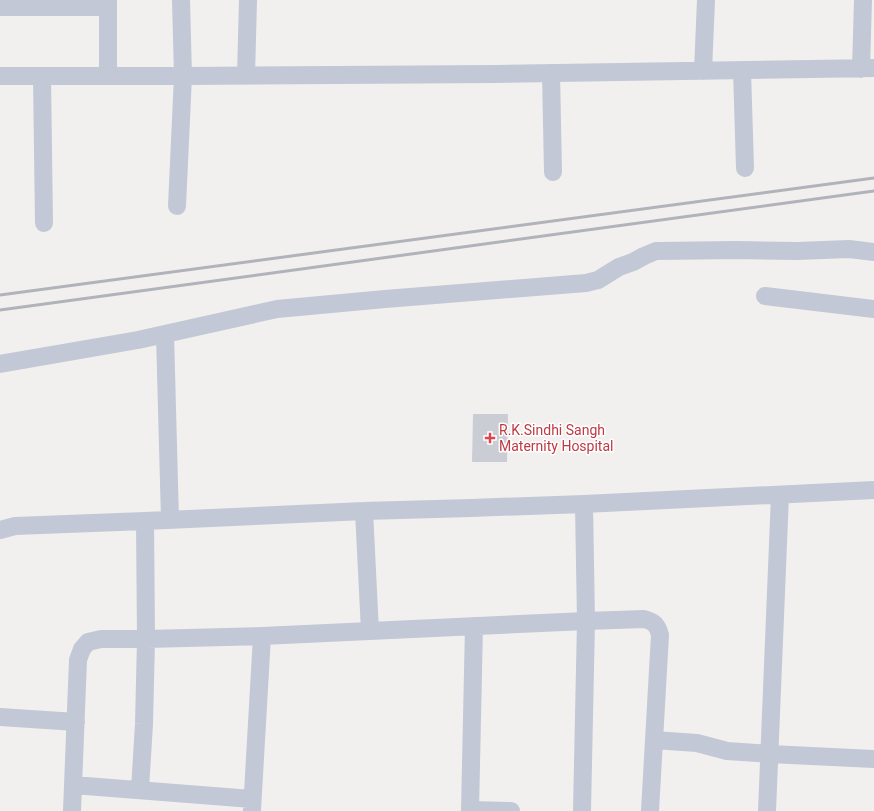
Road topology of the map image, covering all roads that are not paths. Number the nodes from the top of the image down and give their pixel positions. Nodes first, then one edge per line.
1 (181, 0) edge
2 (248, 0) edge
3 (706, 0) edge
4 (863, 0) edge
5 (108, 3) edge
6 (0, 7) edge
7 (868, 69) edge
8 (742, 70) junction
9 (703, 71) junction
10 (550, 73) junction
11 (0, 76) edge
12 (42, 76) junction
13 (108, 76) junction
14 (183, 76) junction
15 (246, 76) junction
16 (745, 168) dead end
17 (553, 172) dead end
18 (177, 206) dead end
19 (44, 223) dead end
20 (874, 252) edge
21 (765, 296) dead end
22 (874, 309) edge
23 (165, 334) junction
24 (0, 364) edge
25 (874, 490) edge
26 (780, 495) junction
27 (584, 504) junction
28 (364, 511) junction
29 (170, 520) junction
30 (145, 521) junction
31 (0, 530) edge
32 (586, 620) junction
33 (474, 626) junction
34 (370, 631) junction
35 (262, 636) junction
36 (146, 639) junction
37 (0, 717) edge
38 (76, 722) junction
39 (654, 740) junction
40 (770, 754) junction
41 (874, 760) edge
42 (73, 785) junction
43 (140, 789) junction
44 (252, 805) edge
45 (470, 810) edge
46 (72, 811) edge
47 (511, 811) edge
48 (582, 811) edge
49 (650, 811) edge
50 (767, 811) edge

1 - 14 street
2 - 15 street
3 - 9 street
4 - 7 street
5 - 6 street
5 - 13 street
7 - 8 street
8 - 9 street
8 - 16 street
9 - 10 street
10 - 15 street
10 - 17 street
11 - 12 street
12 - 13 street
12 - 19 street
13 - 14 street
14 - 15 street
14 - 18 street
20 - 23 street
21 - 22 street
23 - 24 street
23 - 29 street
25 - 26 street
26 - 27 street
26 - 40 street
27 - 28 street
27 - 32 street
28 - 29 street
28 - 34 street
29 - 30 street
30 - 31 street
30 - 36 street
32 - 33 street
32 - 39 street
32 - 48 street
33 - 34 street
33 - 45 street
34 - 35 street
35 - 36 street
35 - 44 street
36 - 38 street
36 - 43 street
37 - 38 street
38 - 42 street
39 - 40 street
39 - 49 street
40 - 41 street
40 - 50 street
42 - 43 street
42 - 46 street
43 - 44 street
45 - 47 street

